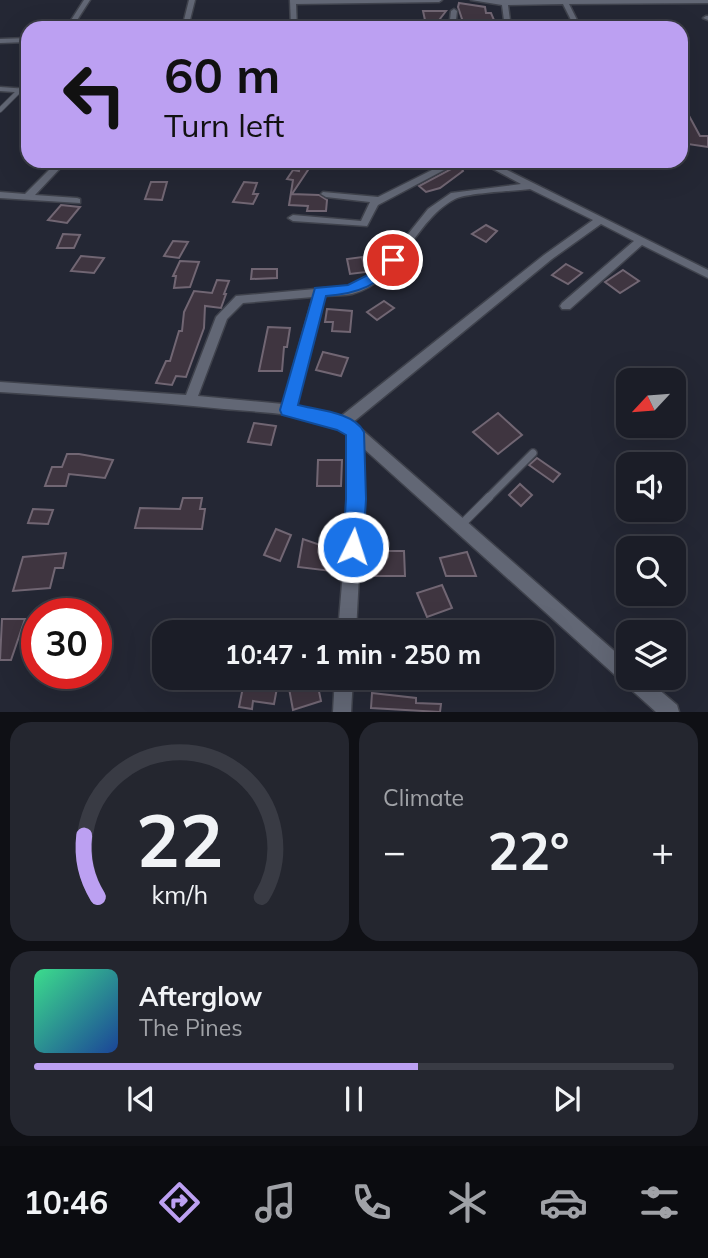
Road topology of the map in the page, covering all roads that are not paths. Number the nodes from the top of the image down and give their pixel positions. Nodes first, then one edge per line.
1 (87, 0) edge
2 (192, 0) edge
3 (439, 0) edge
4 (474, 0) edge
5 (678, 0) edge
6 (293, 1) edge
7 (708, 1) edge
8 (565, 2) junction
9 (505, 3) junction
10 (454, 11) dead end
11 (74, 21) edge
12 (186, 21) edge
13 (294, 21) edge
14 (453, 21) edge
15 (507, 21) edge
16 (574, 21) edge
17 (21, 40) edge
18 (0, 41) edge
19 (0, 89) edge
20 (21, 90) edge
21 (21, 92) edge
22 (0, 110) edge
23 (56, 168) edge
24 (443, 168) edge
25 (496, 168) edge
26 (531, 186) junction
27 (326, 194) dead end
28 (0, 195) edge
29 (28, 197) junction
30 (379, 200) junction
31 (77, 201) dead end
32 (293, 218) dead end
33 (600, 220) junction
34 (641, 241) junction
35 (708, 274) edge
36 (320, 292) junction
37 (566, 306) dead end
38 (0, 387) edge
39 (190, 400) junction
40 (288, 410) junction
41 (348, 428) junction
42 (533, 453) dead end
43 (460, 526) junction
44 (348, 620) edge
45 (616, 664) edge
46 (343, 690) edge
47 (645, 690) edge
48 (342, 712) edge
49 (670, 712) edge

1 - 11 street
2 - 12 street
3 - 6 street
4 - 9 street
5 - 7 street
5 - 8 street
6 - 13 street
8 - 9 street
8 - 16 street
9 - 15 street
10 - 14 street
17 - 18 street
19 - 20 street
21 - 22 lane
23 - 29 street
24 - 30 street
25 - 26 street
26 - 33 street
26 - 36 street
27 - 30 street
28 - 29 street
29 - 31 street
30 - 32 street
33 - 34 street
33 - 41 street
34 - 35 street
34 - 37 street
36 - 39 street
36 - 40 street
38 - 39 street
39 - 40 street
40 - 41 street
41 - 43 street
41 - 44 street
42 - 43 lane
43 - 45 street
46 - 48 street
47 - 49 street

